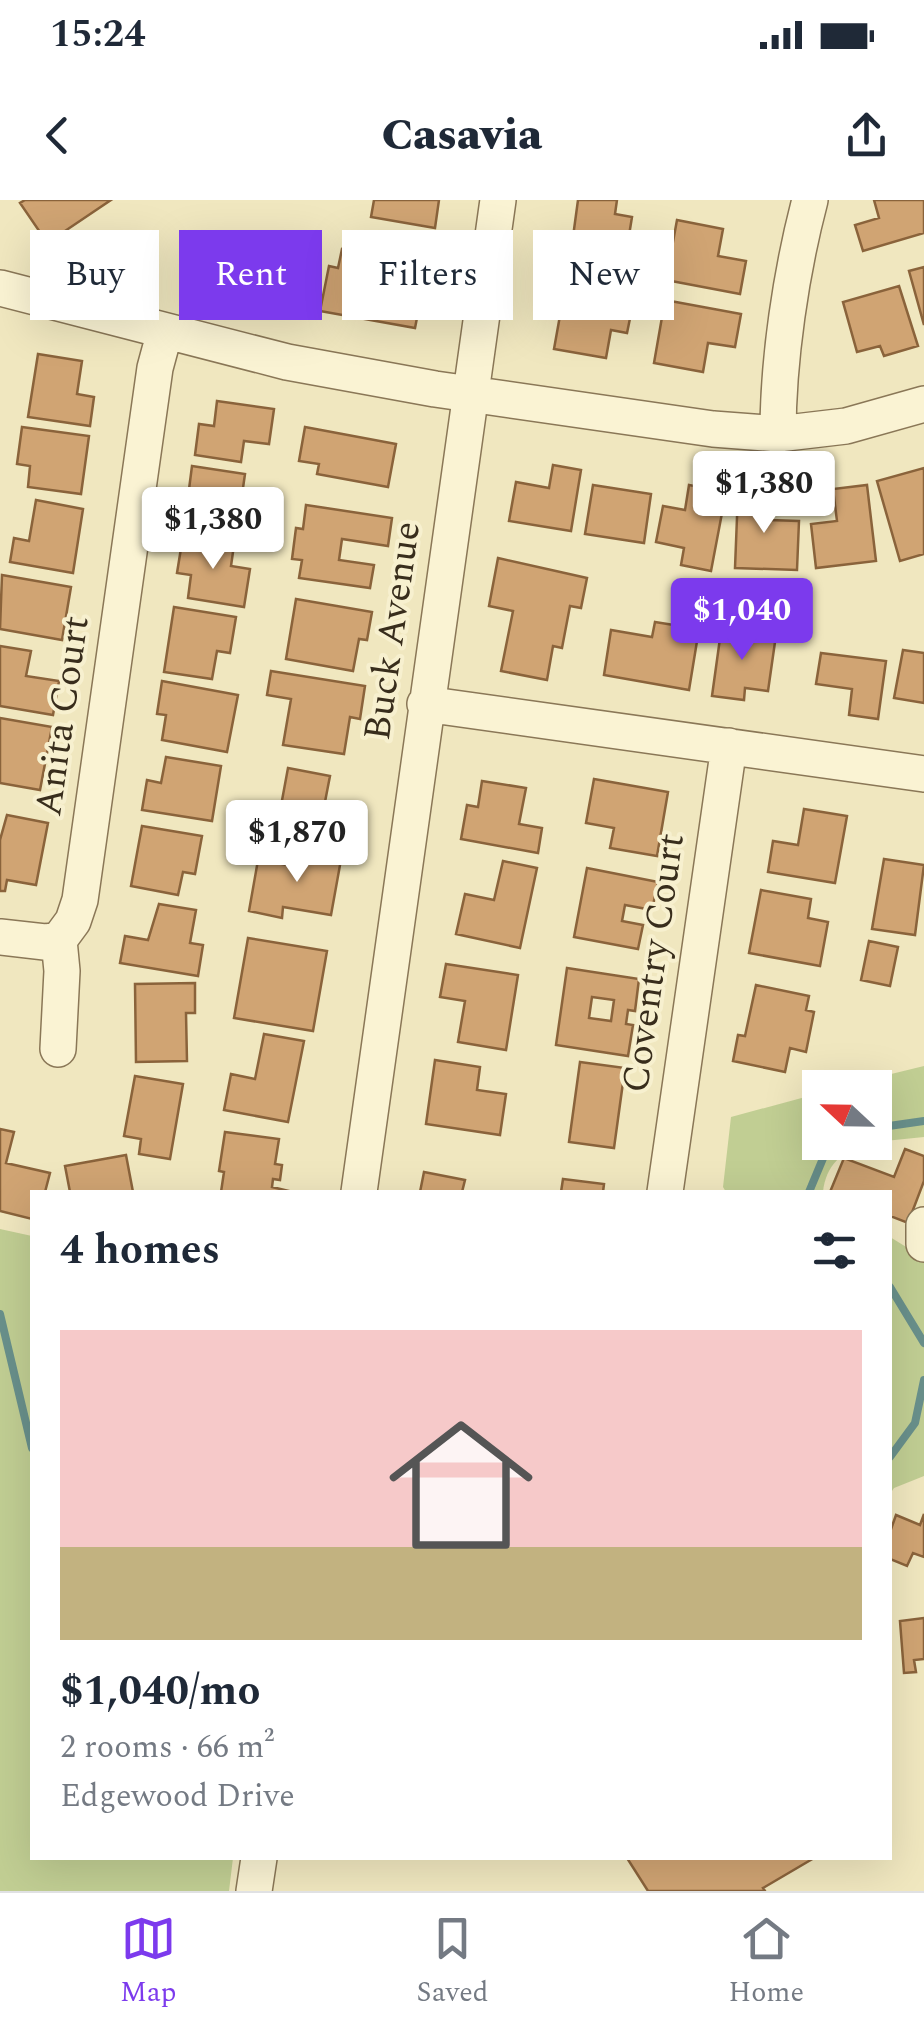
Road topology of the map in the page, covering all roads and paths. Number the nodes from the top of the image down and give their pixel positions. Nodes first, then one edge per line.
1 (498, 200) edge
2 (810, 200) edge
3 (0, 288) edge
4 (166, 331) junction
5 (469, 394) junction
6 (924, 404) edge
7 (778, 434) junction
8 (425, 704) junction
9 (729, 746) junction
10 (924, 774) edge
11 (0, 937) edge
12 (58, 940) junction
13 (58, 1049) dead end
14 (359, 1190) edge
15 (665, 1190) edge
16 (924, 1226) edge
17 (924, 1244) edge
18 (259, 1860) edge
19 (254, 1891) edge

1 - 5 street, Buck Avenue
2 - 7 street
3 - 4 street
4 - 5 street
4 - 12 street, Anita Court
5 - 7 street
5 - 8 street, Buck Avenue
6 - 7 street
8 - 9 street
8 - 14 street, Buck Avenue
9 - 10 street
9 - 15 street, Coventry Court
11 - 12 street
12 - 13 street
16 - 17 street
18 - 19 street

